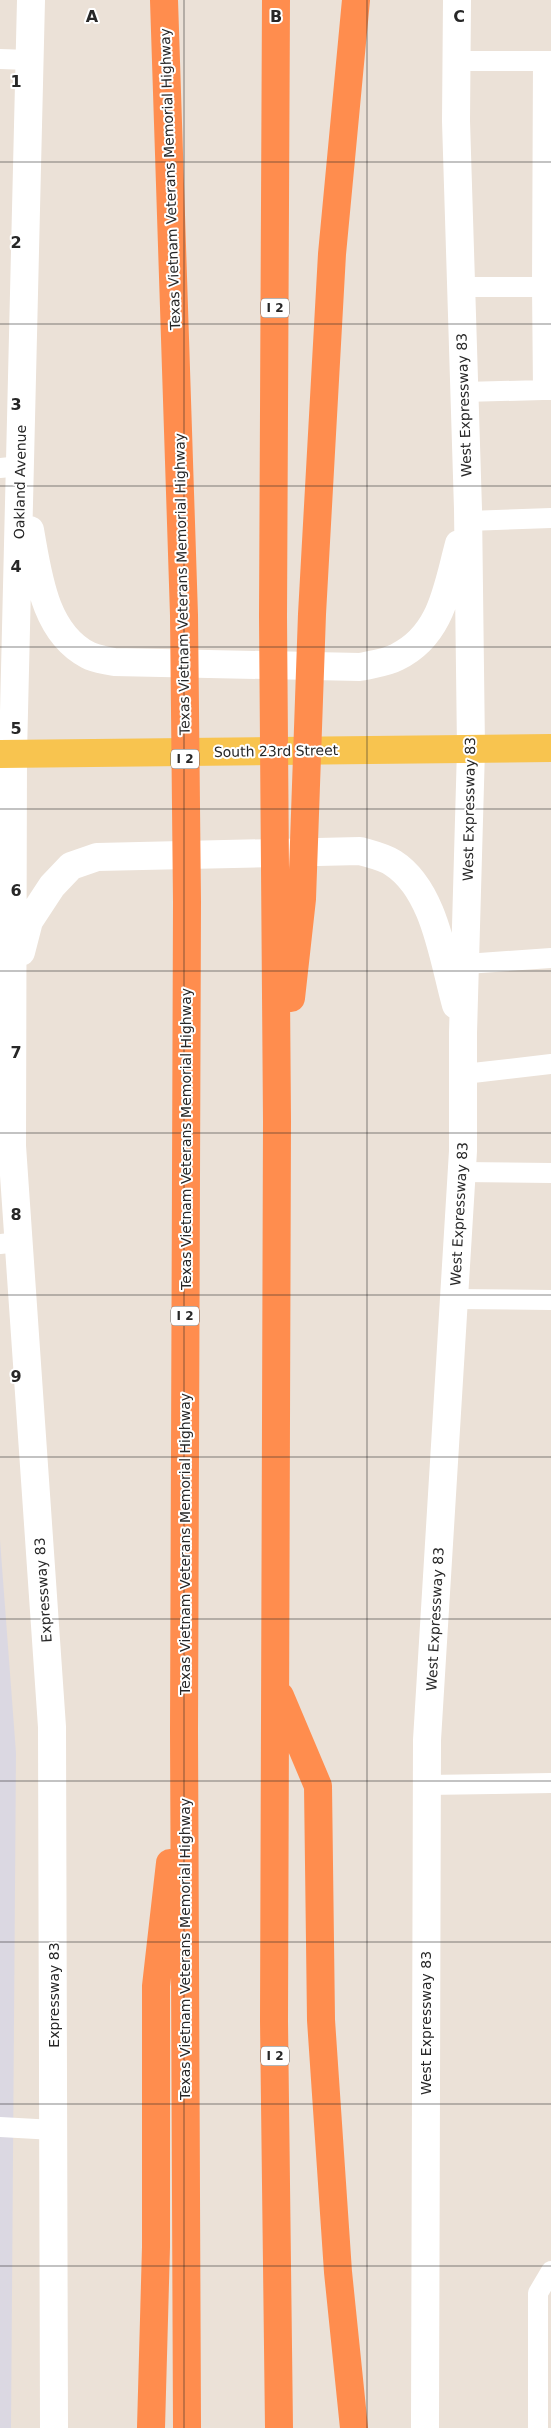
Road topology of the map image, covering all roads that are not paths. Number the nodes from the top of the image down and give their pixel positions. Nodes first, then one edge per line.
1 (31, 0) edge
2 (164, 0) edge
3 (276, 0) edge
4 (356, 0) edge
5 (456, 0) edge
6 (0, 59) edge
7 (30, 60) junction
8 (456, 61) junction
9 (547, 61) edge
10 (547, 208) edge
11 (461, 287) junction
12 (547, 287) edge
13 (547, 390) edge
14 (464, 392) junction
15 (14, 472) edge
16 (468, 515) junction
17 (551, 518) edge
18 (551, 748) edge
19 (471, 749) junction
20 (6, 754) edge
21 (551, 958) edge
22 (466, 964) junction
23 (12, 984) junction
24 (464, 1033) junction
25 (551, 1064) edge
26 (464, 1074) junction
27 (277, 1121) junction
28 (462, 1172) junction
29 (551, 1173) edge
30 (10, 1243) edge
31 (454, 1299) junction
32 (551, 1300) edge
33 (275, 1684) junction
34 (184, 1730) junction
35 (551, 1783) edge
36 (427, 1785) junction
37 (0, 2127) edge
38 (54, 2130) junction
39 (551, 2271) edge
40 (54, 2428) edge
41 (151, 2428) edge
42 (188, 2428) edge
43 (279, 2428) edge
44 (354, 2428) edge
45 (425, 2428) edge
46 (538, 2428) edge

1 - 7 main road, Oakland Avenue
2 - 34 highway, Texas Vietnam Veterans Memorial Highway / I 2
3 - 27 highway, I 2
4 - 27 highway
5 - 8 main road, West Expressway 83
6 - 7 lane
7 - 15 main road, Oakland Avenue
8 - 9 lane
8 - 11 main road, West Expressway 83
9 - 10 lane
10 - 12 lane
11 - 12 lane
11 - 14 main road, West Expressway 83
12 - 13 lane
13 - 14 lane
14 - 16 main road, West Expressway 83
15 - 16 main road
15 - 20 main road, Oakland Avenue
16 - 17 lane
16 - 19 main road, West Expressway 83
18 - 19 main road, South 23rd Street
19 - 20 main road, South 23rd Street
19 - 22 main road, West Expressway 83
20 - 23 main road, Expressway 83
21 - 22 lane
22 - 24 main road, West Expressway 83
23 - 24 main road
23 - 30 main road, Expressway 83
24 - 26 main road, West Expressway 83
25 - 26 lane
26 - 28 main road, West Expressway 83
27 - 33 highway, I 2
28 - 29 lane
28 - 31 main road, West Expressway 83
30 - 38 main road, Expressway 83
31 - 32 lane
31 - 36 main road, West Expressway 83
33 - 43 highway, I 2
33 - 44 highway
34 - 41 highway
34 - 42 highway, Texas Vietnam Veterans Memorial Highway / I 2
35 - 36 lane
36 - 45 main road, West Expressway 83
37 - 38 lane
38 - 40 main road, Expressway 83
39 - 46 lane

